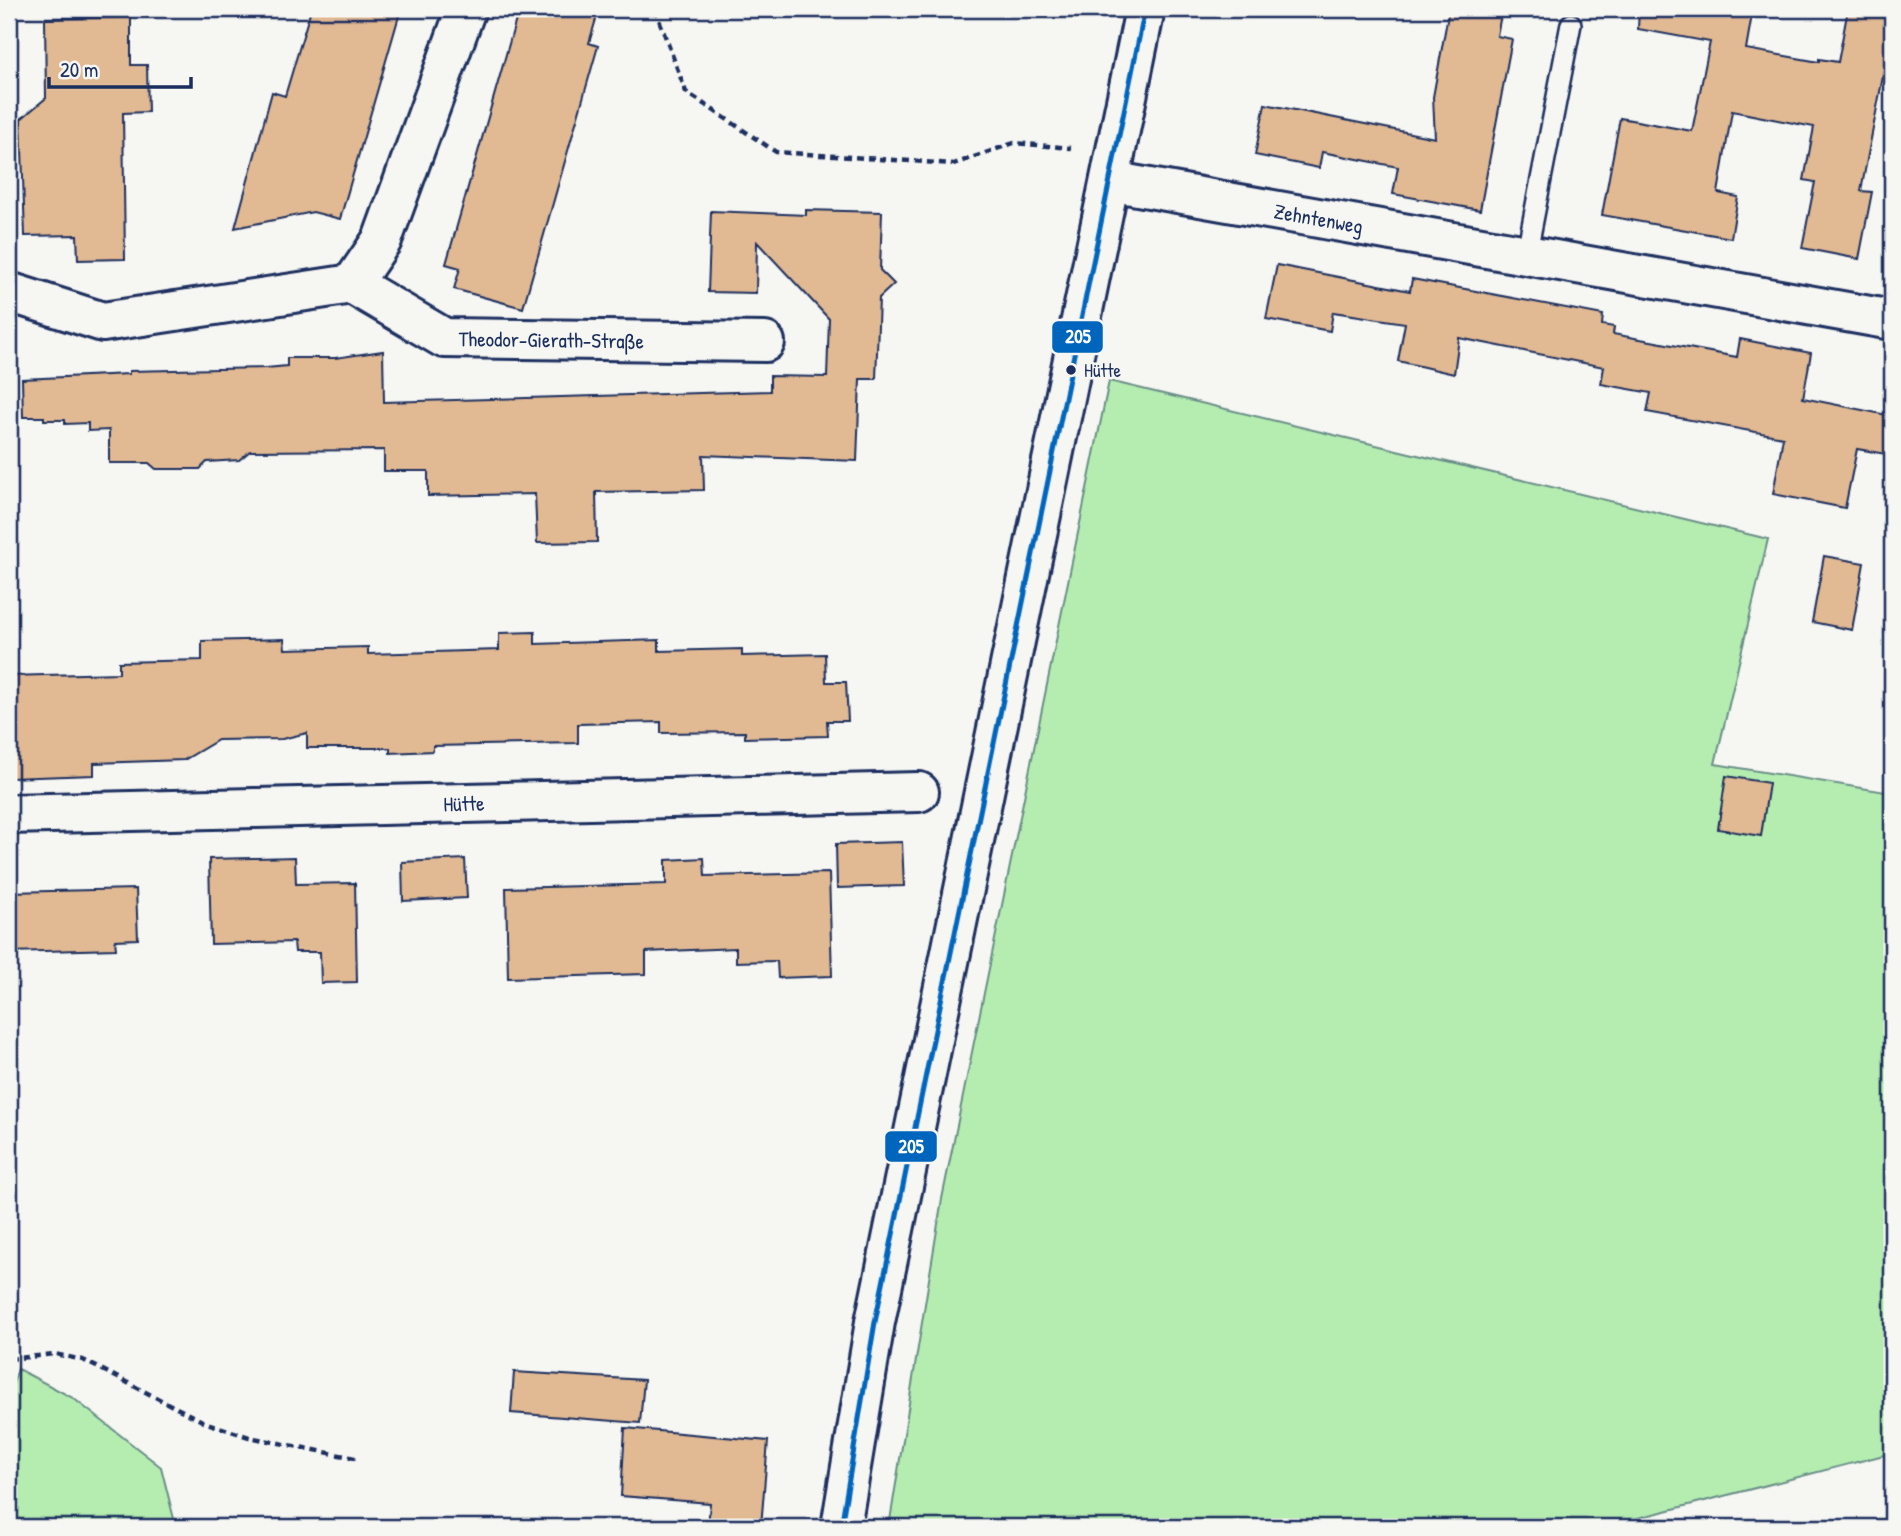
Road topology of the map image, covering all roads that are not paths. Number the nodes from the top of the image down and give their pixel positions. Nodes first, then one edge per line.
1 (466, 9) edge
2 (1145, 9) edge
3 (1570, 24) dead end
4 (1113, 167) junction
5 (1526, 257) junction
6 (352, 284) junction
7 (9, 292) edge
8 (1892, 320) edge
9 (765, 342) dead end
10 (919, 792) dead end
11 (9, 814) edge
12 (841, 1527) edge

1 - 6 street
2 - 4 street
3 - 5 lane
4 - 5 street, Zehntenweg
4 - 12 street
5 - 8 street, Zehntenweg
6 - 7 street
6 - 9 street, Theodor-Gierath-Straße
10 - 11 street, Hütte

